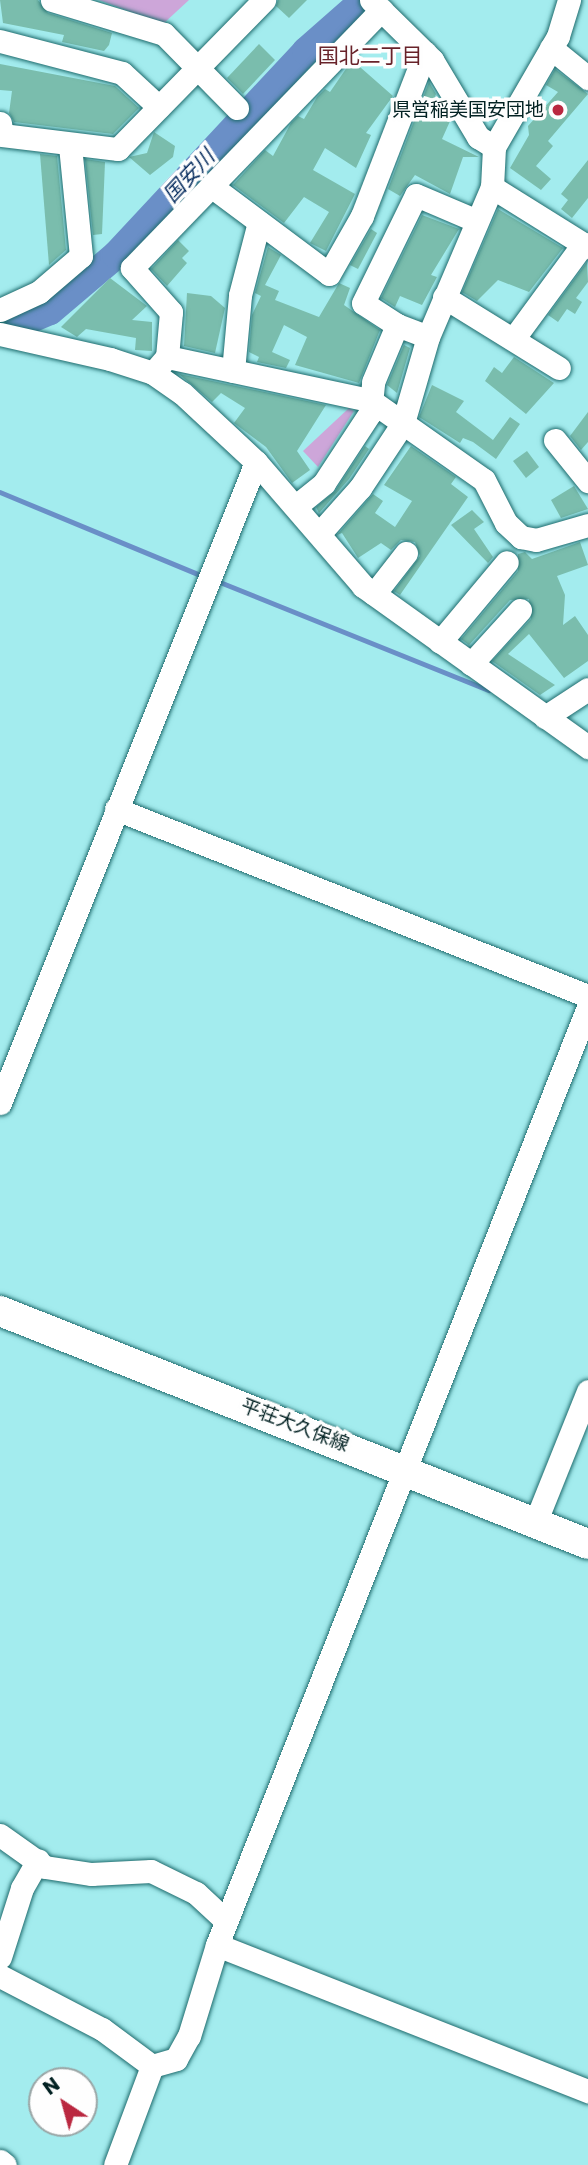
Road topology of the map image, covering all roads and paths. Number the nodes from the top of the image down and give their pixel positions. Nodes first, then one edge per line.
1 (52, 0) edge
2 (264, 0) edge
3 (569, 0) edge
4 (376, 5) edge
5 (0, 41) edge
6 (551, 48) junction
7 (425, 53) junction
8 (197, 68) junction
9 (588, 78) edge
10 (159, 107) junction
11 (237, 108) dead end
12 (0, 123) edge
13 (70, 146) junction
14 (494, 147) junction
15 (211, 186) junction
16 (492, 187) junction
17 (477, 221) junction
18 (259, 222) junction
19 (586, 246) edge
20 (444, 297) junction
21 (0, 310) edge
22 (397, 326) junction
23 (0, 334) edge
24 (428, 337) junction
25 (514, 338) junction
26 (160, 365) junction
27 (559, 368) dead end
28 (233, 371) junction
29 (370, 400) junction
30 (403, 423) junction
31 (555, 440) dead end
32 (256, 462) junction
33 (588, 481) edge
34 (296, 506) junction
35 (588, 525) edge
36 (319, 534) junction
37 (406, 552) dead end
38 (507, 562) dead end
39 (374, 594) junction
40 (520, 610) dead end
41 (440, 642) junction
42 (471, 664) junction
43 (588, 689) edge
44 (545, 717) junction
45 (588, 747) edge
46 (116, 809) junction
47 (588, 996) edge
48 (588, 1007) edge
49 (0, 1103) edge
50 (0, 1311) edge
51 (588, 1391) edge
52 (404, 1468) junction
53 (535, 1523) junction
54 (588, 1544) edge
55 (0, 1835) edge
56 (38, 1860) junction
57 (226, 1922) junction
58 (217, 1945) junction
59 (0, 1957) edge
60 (0, 1976) edge
61 (152, 2066) junction
62 (588, 2091) edge
63 (0, 2161) edge
64 (5, 2165) edge
65 (115, 2165) edge

1 - 8 street
2 - 8 street
3 - 6 street
4 - 7 street
4 - 15 street
5 - 10 street
6 - 9 street
6 - 14 street
7 - 14 street
7 - 18 street
8 - 10 street
8 - 11 street
10 - 13 street
12 - 13 street
13 - 21 street
14 - 16 street
15 - 18 street
15 - 26 street
16 - 17 street
16 - 19 street
17 - 20 street
17 - 22 street
18 - 28 street
19 - 25 street
20 - 24 street
20 - 25 street
22 - 24 street
22 - 29 street
23 - 26 street
24 - 30 street
25 - 27 street
26 - 28 street
26 - 32 street
28 - 29 street
29 - 30 street
29 - 34 street
30 - 35 street
30 - 36 street
31 - 33 street
32 - 34 street
32 - 46 street
34 - 36 street
36 - 39 street
37 - 39 street
38 - 41 street
39 - 41 street
40 - 42 street
41 - 42 street
42 - 44 street
43 - 44 street
44 - 45 street
46 - 47 street
46 - 49 street
48 - 52 street
50 - 52 main road, 平荘大久保線
51 - 53 street
52 - 53 main road, 平荘大久保線
52 - 57 street
53 - 54 main road, 平荘大久保線
55 - 56 street
56 - 57 street
56 - 59 street
57 - 58 street
58 - 61 street
58 - 62 street
60 - 61 street
61 - 65 street
63 - 64 street

